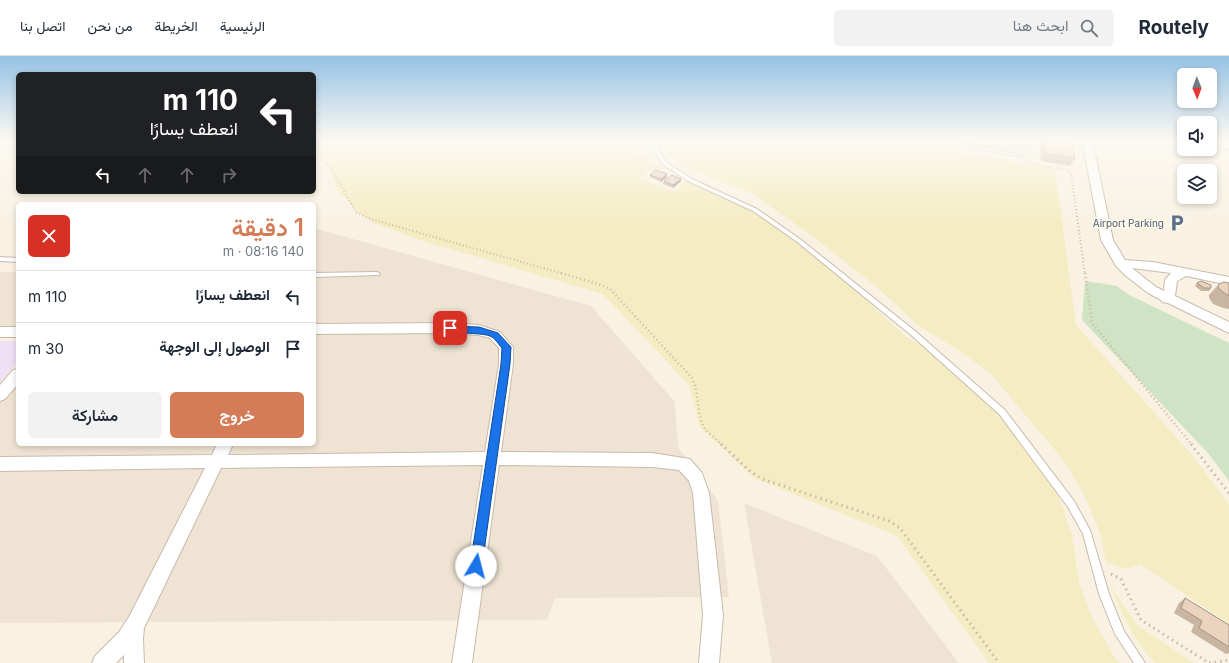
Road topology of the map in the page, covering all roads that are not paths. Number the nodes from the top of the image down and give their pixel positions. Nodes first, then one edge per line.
1 (673, 168) edge
2 (1093, 168) edge
3 (0, 259) edge
4 (16, 260) edge
5 (1120, 263) junction
6 (1186, 272) junction
7 (377, 274) dead end
8 (316, 275) edge
9 (1229, 281) edge
10 (1167, 298) junction
11 (1229, 328) edge
12 (316, 329) edge
13 (0, 332) edge
14 (16, 332) edge
15 (16, 376) edge
16 (0, 395) edge
17 (224, 446) edge
18 (492, 458) junction
19 (217, 461) junction
20 (0, 464) edge
21 (136, 624) junction
22 (102, 663) edge
23 (134, 663) edge
24 (462, 663) edge
25 (709, 663) edge
26 (1140, 663) edge

1 - 26 lane
2 - 5 street
3 - 4 lane
5 - 6 street
5 - 10 street
6 - 9 street
6 - 10 street
7 - 8 lane
10 - 11 street
12 - 18 street
13 - 14 street
15 - 16 street
17 - 19 street
18 - 19 street
18 - 24 street
18 - 25 street
19 - 20 street
19 - 21 street
21 - 22 street
21 - 23 street

